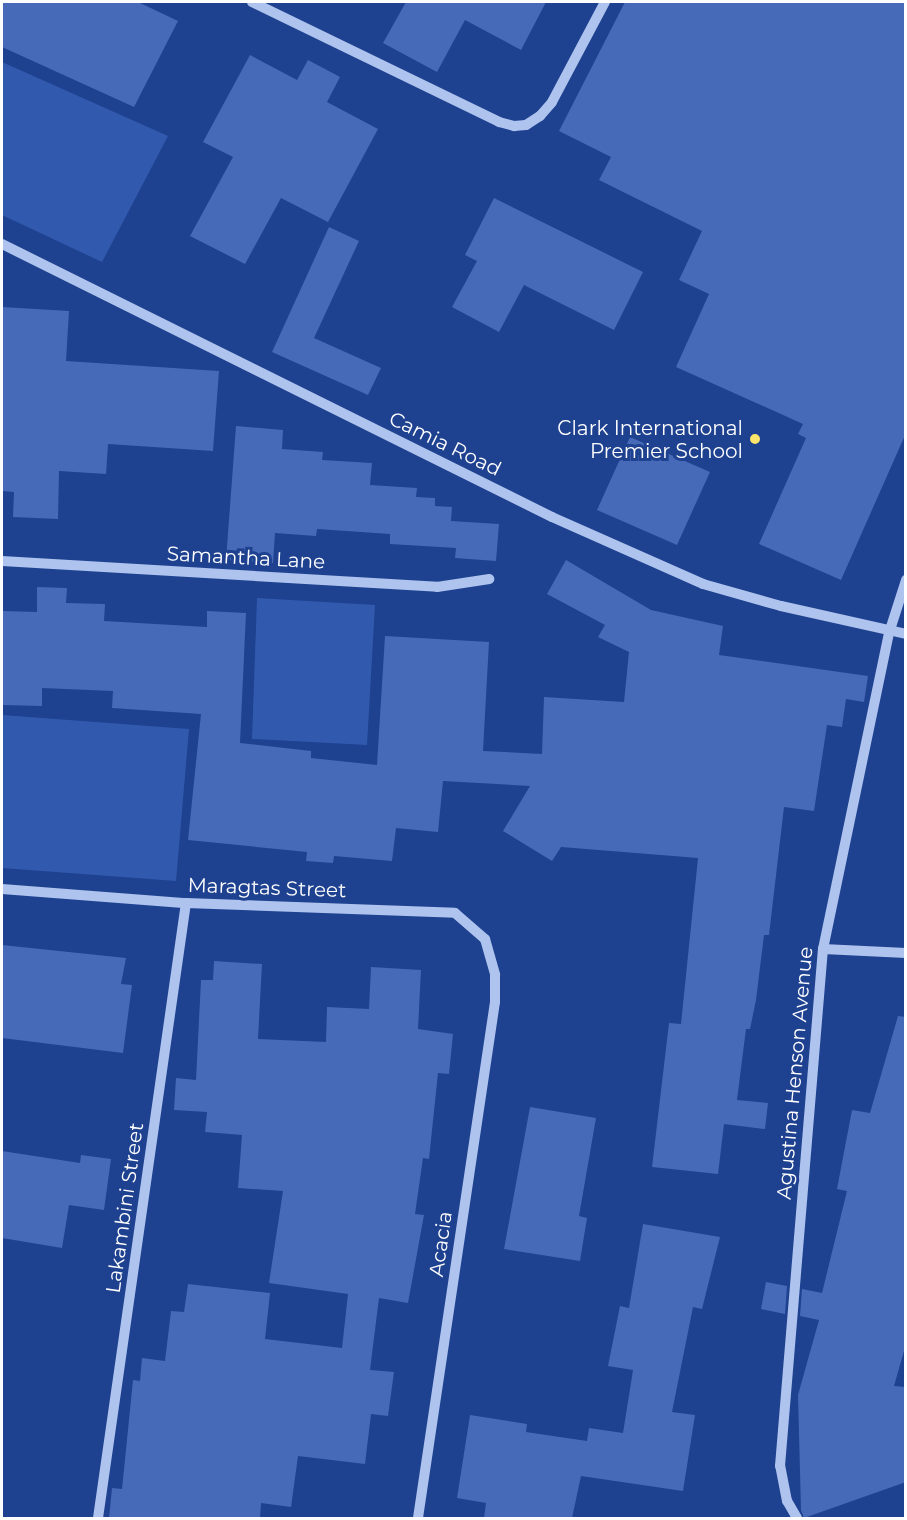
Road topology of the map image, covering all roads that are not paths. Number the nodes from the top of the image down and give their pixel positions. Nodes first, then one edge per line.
1 (252, 2) edge
2 (605, 2) edge
3 (2, 244) edge
4 (2, 561) edge
5 (489, 579) dead end
6 (906, 580) edge
7 (889, 633) junction
8 (906, 634) edge
9 (2, 889) edge
10 (186, 903) junction
11 (823, 949) junction
12 (906, 953) edge
13 (495, 975) joint
14 (98, 1518) edge
15 (418, 1518) edge
16 (797, 1518) edge

1 - 2 street
3 - 7 street, Camia Road
4 - 5 street, Samantha Lane
6 - 7 street, Agustina Henson Avenue
7 - 8 street, Camia Road
7 - 11 street, Agustina Henson Avenue
9 - 10 street, Maragtas Street
10 - 13 street, Maragtas Street
10 - 14 street, Lakambini Street
11 - 12 street
11 - 16 street, Agustina Henson Avenue
13 - 15 street, Acacia

